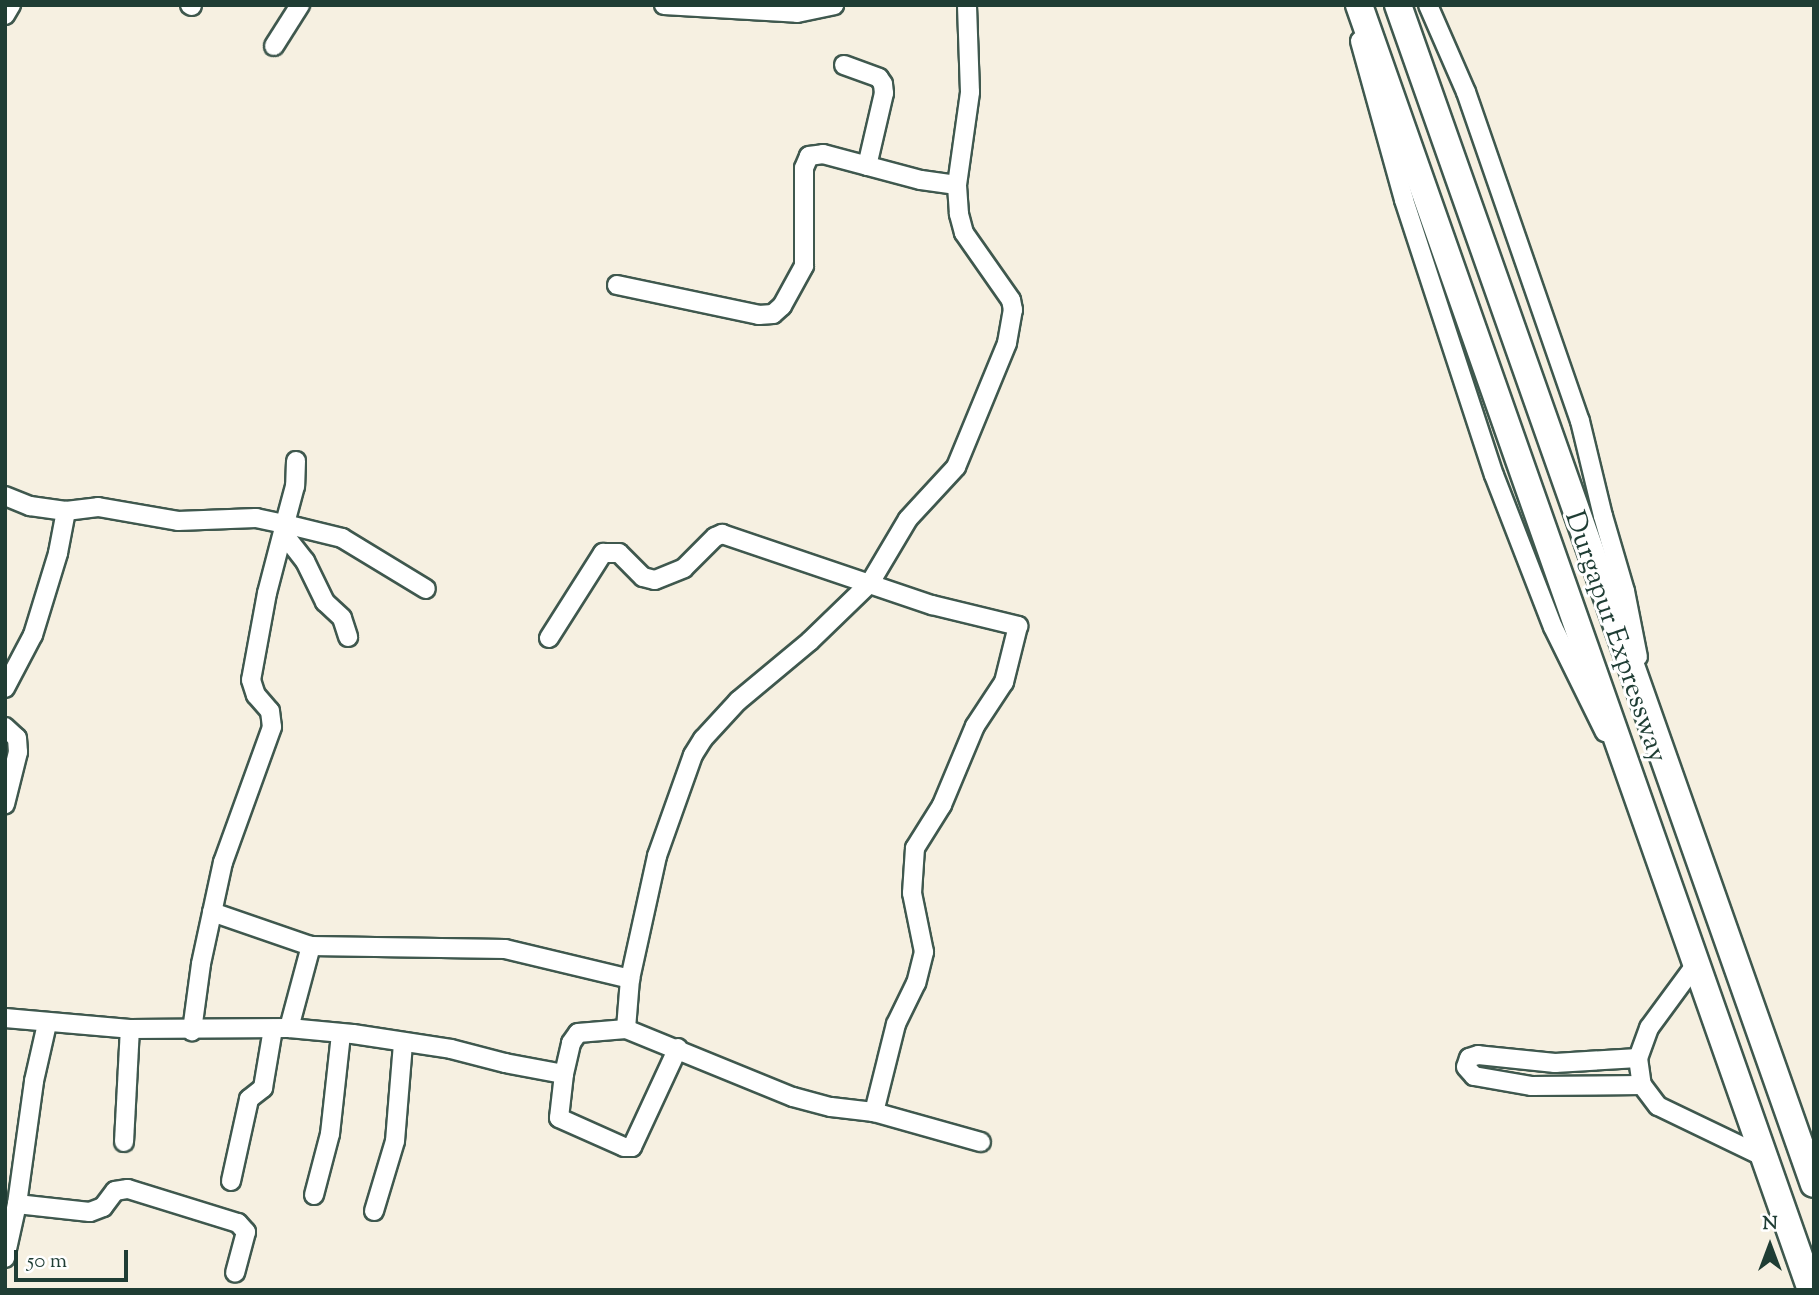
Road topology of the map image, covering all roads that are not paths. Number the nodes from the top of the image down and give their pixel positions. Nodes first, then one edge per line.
1 (11, 5) edge
2 (300, 5) edge
3 (664, 5) edge
4 (834, 5) edge
5 (967, 5) edge
6 (1351, 5) edge
7 (1359, 5) edge
8 (1398, 5) edge
9 (1428, 5) edge
10 (5, 15) edge
11 (274, 46) dead end
12 (844, 65) dead end
13 (867, 166) junction
14 (957, 185) junction
15 (617, 285) dead end
16 (296, 461) dead end
17 (5, 496) edge
18 (66, 511) junction
19 (284, 528) junction
20 (870, 583) junction
21 (426, 589) dead end
22 (348, 637) dead end
23 (549, 638) dead end
24 (5, 688) edge
25 (1650, 723) junction
26 (5, 727) edge
27 (1631, 778) junction
28 (5, 804) edge
29 (212, 912) junction
30 (312, 946) junction
31 (1696, 964) junction
32 (631, 979) junction
33 (5, 1018) edge
34 (47, 1024) junction
35 (130, 1029) junction
36 (281, 1029) junction
37 (626, 1029) junction
38 (192, 1031) junction
39 (341, 1034) junction
40 (402, 1043) junction
41 (678, 1048) junction
42 (1638, 1058) junction
43 (1564, 1063) junction
44 (564, 1074) junction
45 (1642, 1085) junction
46 (1564, 1086) junction
47 (874, 1112) junction
48 (5, 1140) edge
49 (124, 1142) dead end
50 (981, 1142) dead end
51 (24, 1143) junction
52 (1764, 1157) junction
53 (232, 1181) dead end
54 (1814, 1184) edge
55 (314, 1195) dead end
56 (13, 1208) edge
57 (374, 1211) dead end
58 (5, 1258) edge
59 (235, 1273) dead end
60 (1811, 1290) edge

1 - 10 street
2 - 11 street
3 - 4 street
5 - 14 street
6 - 27 street
7 - 27 highway, Durgapur Expressway
8 - 25 highway, Durgapur Expressway
9 - 25 street
12 - 13 street
13 - 14 street
13 - 15 street
14 - 20 street
16 - 19 street
17 - 18 street
18 - 19 street
18 - 24 street
19 - 21 street
19 - 22 street
19 - 29 street
20 - 23 street
20 - 32 street
20 - 47 street
25 - 54 highway, Durgapur Expressway
26 - 28 street
27 - 31 highway, Durgapur Expressway
29 - 30 street
29 - 38 street
30 - 32 street
30 - 36 street
31 - 42 street
31 - 52 highway, Durgapur Expressway
32 - 37 street
33 - 34 street
34 - 35 street
34 - 51 street
35 - 38 street
35 - 49 street
36 - 38 street
36 - 39 street
36 - 53 street
37 - 41 street
37 - 44 street
39 - 40 street
39 - 55 street
40 - 44 street
40 - 57 street
41 - 44 street
41 - 47 street
42 - 43 street
42 - 45 street
43 - 46 street
43 - 46 street
45 - 46 street
45 - 52 street
47 - 50 street
48 - 51 street
51 - 56 street
52 - 60 highway, Durgapur Expressway
56 - 58 street
56 - 59 street

